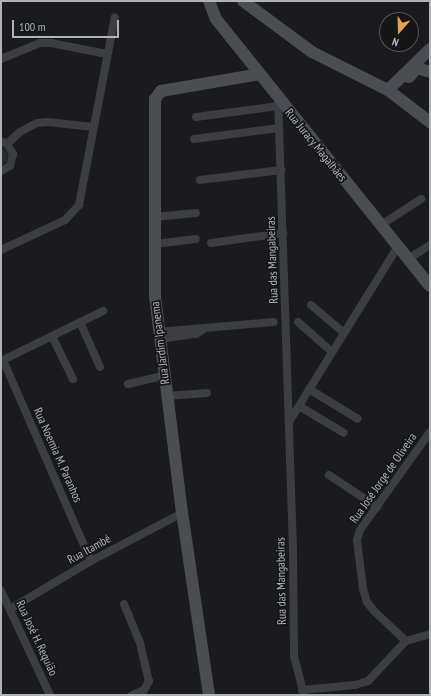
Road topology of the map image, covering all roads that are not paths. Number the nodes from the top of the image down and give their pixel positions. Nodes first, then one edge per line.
1 (209, 1) edge
2 (243, 1) edge
3 (115, 17) dead end
4 (430, 48) edge
5 (107, 54) junction
6 (1, 59) edge
7 (430, 72) edge
8 (260, 74) junction
9 (392, 93) junction
10 (278, 101) junction
11 (196, 116) dead end
12 (430, 122) edge
13 (94, 127) junction
14 (279, 128) junction
15 (194, 139) dead end
16 (4, 142) edge
17 (281, 170) junction
18 (1, 171) edge
19 (200, 180) dead end
20 (421, 199) dead end
21 (196, 213) dead end
22 (154, 217) junction
23 (381, 226) junction
24 (283, 234) junction
25 (196, 239) dead end
26 (212, 243) dead end
27 (154, 244) junction
28 (430, 245) edge
29 (398, 246) junction
30 (1, 250) edge
31 (408, 259) junction
32 (430, 286) edge
33 (311, 305) dead end
34 (103, 311) dead end
35 (80, 322) junction
36 (274, 322) dead end
37 (298, 322) dead end
38 (344, 333) junction
39 (159, 335) junction
40 (52, 336) junction
41 (332, 352) junction
42 (2, 360) edge
43 (100, 367) dead end
44 (164, 376) junction
45 (73, 380) dead end
46 (128, 384) dead end
47 (309, 389) junction
48 (207, 393) dead end
49 (166, 396) junction
50 (299, 406) junction
51 (358, 419) dead end
52 (289, 422) junction
53 (430, 432) edge
54 (344, 433) dead end
55 (329, 475) dead end
56 (377, 507) junction
57 (182, 513) junction
58 (91, 561) junction
59 (1, 591) edge
60 (124, 604) dead end
61 (10, 608) junction
62 (430, 634) edge
63 (406, 641) junction
64 (303, 693) edge
65 (50, 695) edge
66 (132, 695) edge
67 (209, 695) edge

1 - 8 street, Rua Juracy Magalhães
2 - 9 street
3 - 5 street
4 - 9 street
5 - 6 street
5 - 13 street
7 - 9 street
8 - 10 street, Rua Juracy Magalhães
8 - 22 street, Rua Jardim Ipanema
9 - 12 street
10 - 11 street
10 - 14 street, Rua das Mangabeiras
10 - 23 street, Rua Juracy Magalhães
13 - 16 street
13 - 30 street
14 - 15 street
14 - 17 street, Rua das Mangabeiras
16 - 18 street
17 - 19 street
17 - 24 street, Rua das Mangabeiras
20 - 23 street
21 - 22 street
22 - 27 street, Rua Jardim Ipanema
23 - 29 street, Rua Juracy Magalhães
24 - 26 street
24 - 52 street, Rua das Mangabeiras
25 - 27 street
27 - 39 street, Rua Jardim Ipanema
28 - 31 street
29 - 31 street, Rua Juracy Magalhães
29 - 38 street
31 - 32 street, Rua Juracy Magalhães
33 - 38 street
34 - 35 street
35 - 40 street
35 - 43 street
36 - 39 street
37 - 41 street
38 - 41 street
39 - 44 street, Rua Jardim Ipanema
40 - 42 street
40 - 45 street
41 - 47 street
42 - 58 street, Rua Noemia M. Paranhos
44 - 46 street
44 - 49 street, Rua Jardim Ipanema
47 - 50 street
47 - 51 street
48 - 49 street
49 - 57 street, Rua Jardim Ipanema
50 - 52 street
50 - 54 street
52 - 64 street, Rua das Mangabeiras
53 - 56 street, Rua José Jorge de Oliveira
55 - 56 street
56 - 63 street, Rua José Jorge de Oliveira
57 - 58 street, Rua Itambé
57 - 67 street, Rua Jardim Ipanema
58 - 61 street, Rua Itambé
59 - 61 street, Rua José H. Requião
60 - 66 street
61 - 65 street, Rua José H. Requião
62 - 63 street
63 - 64 street

